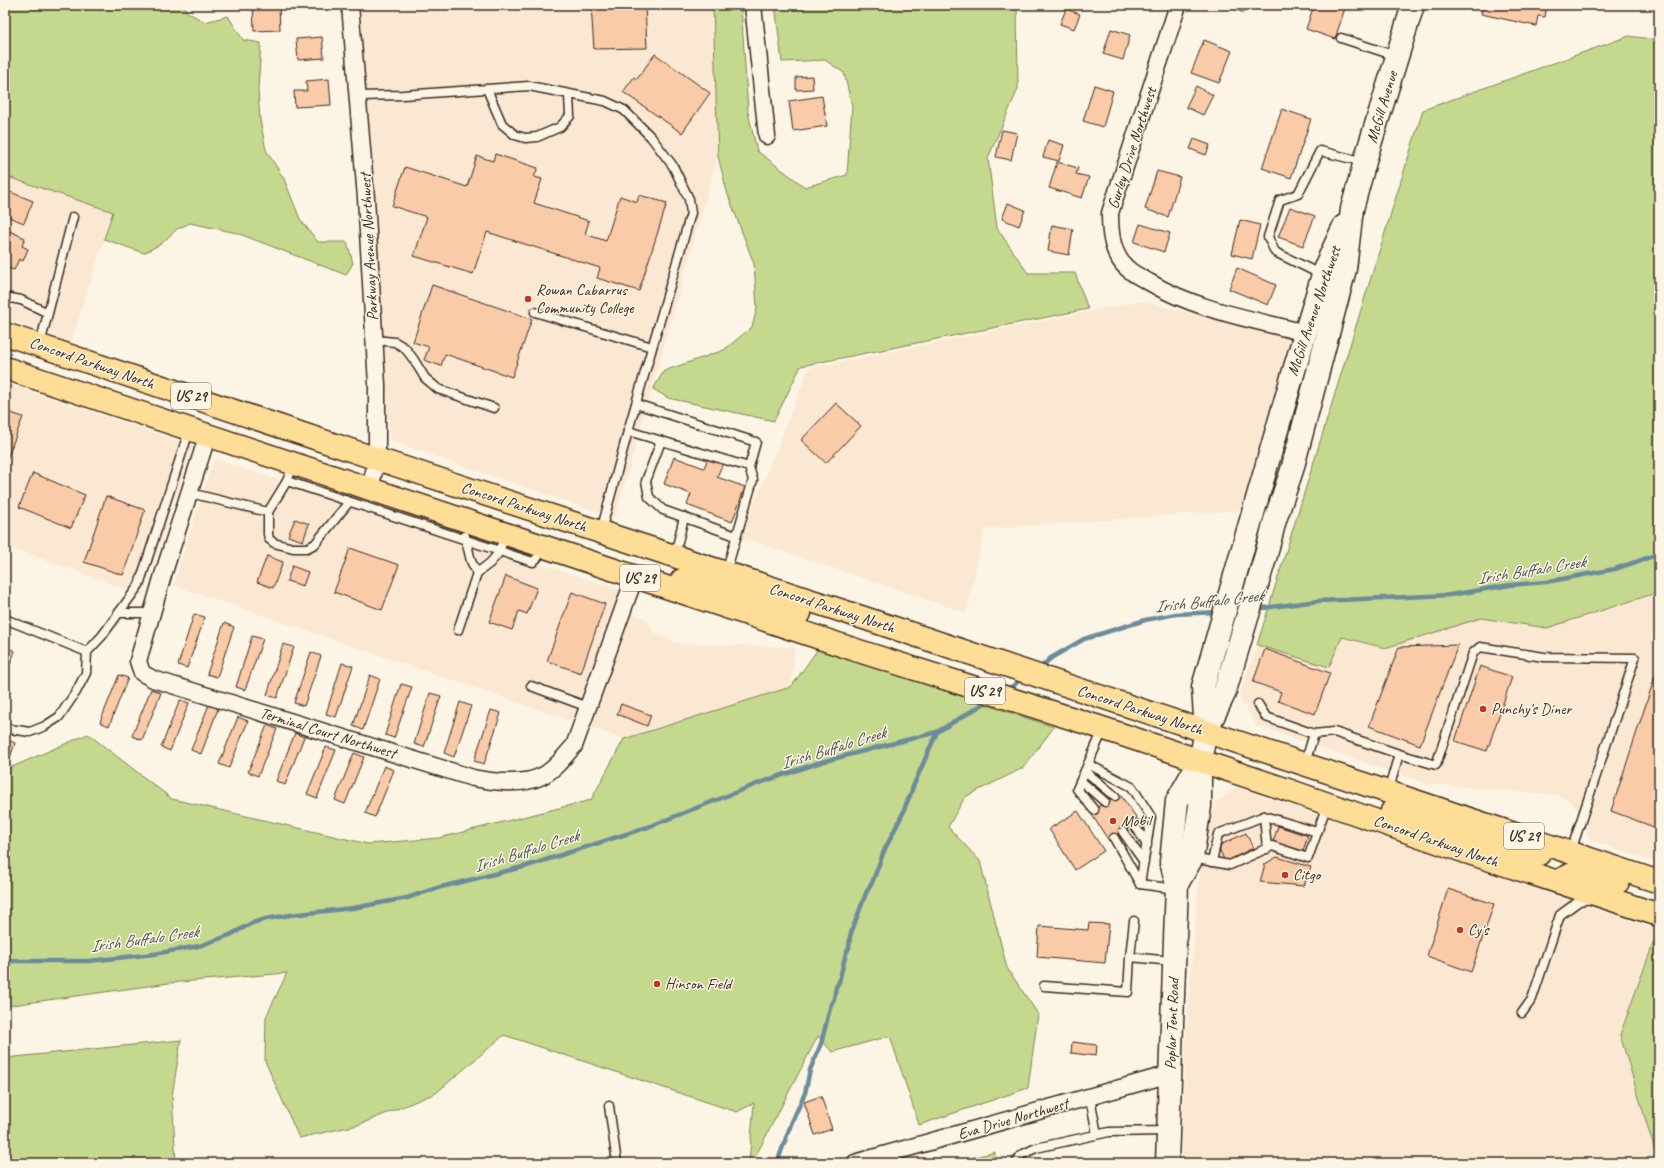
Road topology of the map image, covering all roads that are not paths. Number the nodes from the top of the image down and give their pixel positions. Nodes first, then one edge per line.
1 (350, 5) edge
2 (753, 5) edge
3 (1178, 5) edge
4 (1413, 5) edge
5 (1340, 38) dead end
6 (1397, 56) junction
7 (487, 90) junction
8 (570, 95) junction
9 (358, 96) junction
10 (766, 136) dead end
11 (1365, 163) junction
12 (1352, 209) junction
13 (73, 217) dead end
14 (1323, 276) junction
15 (5, 297) edge
16 (535, 312) dead end
17 (48, 313) junction
18 (1305, 333) junction
19 (5, 334) edge
20 (374, 340) junction
21 (40, 345) junction
22 (652, 347) junction
23 (1295, 367) junction
24 (5, 368) edge
25 (636, 404) junction
26 (494, 408) dead end
27 (199, 431) junction
28 (628, 431) junction
29 (661, 441) junction
30 (377, 459) junction
31 (749, 467) junction
32 (290, 472) junction
33 (190, 493) junction
34 (363, 494) junction
35 (349, 502) junction
36 (268, 512) junction
37 (684, 517) junction
38 (1275, 520) junction
39 (463, 529) junction
40 (601, 532) junction
41 (736, 536) junction
42 (503, 542) junction
43 (675, 556) junction
44 (726, 572) junction
45 (477, 573) junction
46 (634, 576) junction
47 (678, 590) junction
48 (118, 613) junction
49 (152, 613) junction
50 (5, 619) edge
51 (458, 630) dead end
52 (913, 635) junction
53 (87, 652) junction
54 (531, 686) dead end
55 (1258, 704) dead end
56 (588, 707) junction
57 (5, 727) edge
58 (1104, 729) junction
59 (1206, 731) junction
60 (1314, 734) junction
61 (1399, 754) junction
62 (1200, 761) junction
63 (1305, 764) junction
64 (1087, 768) junction
65 (1081, 781) junction
66 (1388, 792) junction
67 (1115, 796) dead end
68 (1105, 802) dead end
69 (1330, 805) junction
70 (1094, 810) dead end
71 (1264, 816) junction
72 (1134, 824) dead end
73 (1123, 832) dead end
74 (1317, 832) junction
75 (1114, 838) dead end
76 (1146, 845) junction
77 (1267, 849) junction
78 (1571, 852) junction
79 (1202, 860) junction
80 (1144, 862) junction
81 (1558, 881) junction
82 (1659, 882) edge
83 (1140, 884) junction
84 (1177, 887) junction
85 (1659, 894) edge
86 (1606, 897) junction
87 (1659, 915) edge
88 (1134, 921) dead end
89 (1130, 957) junction
90 (1175, 961) junction
91 (1044, 986) dead end
92 (1522, 1013) dead end
93 (1170, 1074) junction
94 (1090, 1098) junction
95 (609, 1106) dead end
96 (1167, 1131) junction
97 (1097, 1134) junction
98 (617, 1163) edge
99 (855, 1163) edge
100 (1016, 1163) edge
101 (1167, 1163) edge

1 - 9 street, Parkway Avenue Northwest
2 - 10 street
3 - 18 street, Gurley Drive Northwest
4 - 6 main road, McGill Avenue
5 - 6 lane
6 - 11 main road, McGill Avenue
7 - 8 lane
7 - 8 lane
7 - 9 lane
8 - 22 lane
9 - 20 street, Parkway Avenue Northwest
11 - 12 main road, McGill Avenue
11 - 14 lane
12 - 14 main road, McGill Avenue Northwest
12 - 38 main road, McGill Avenue Northwest
13 - 17 lane
14 - 18 main road, McGill Avenue Northwest
15 - 17 lane
16 - 22 lane
17 - 21 lane
18 - 23 main road, McGill Avenue Northwest
19 - 21 highway, Concord Parkway North / US 29
20 - 26 lane
20 - 30 street, Parkway Avenue Northwest
21 - 30 highway, Concord Parkway North / US 29
22 - 25 lane
23 - 38 main road
23 - 59 main road, McGill Avenue Northwest
24 - 27 highway, Concord Parkway North / US 29
25 - 28 lane
25 - 31 lane
27 - 32 highway, Concord Parkway North / US 29
27 - 33 street, Terminal Court Northwest
27 - 48 lane
28 - 29 lane
28 - 40 lane
29 - 31 lane
29 - 37 lane
30 - 34 street, Parkway Avenue Northwest
30 - 40 highway, Concord Parkway North / US 29
31 - 41 lane
32 - 34 highway, Concord Parkway North / US 29
32 - 35 lane
32 - 36 lane
33 - 36 lane
33 - 49 street, Terminal Court Northwest
34 - 35 lane
34 - 39 highway, Concord Parkway North / US 29
35 - 36 lane
37 - 41 lane
37 - 43 lane
38 - 59 main road, McGill Avenue Northwest
39 - 42 highway, Concord Parkway North / US 29
39 - 45 lane
40 - 43 highway, Concord Parkway North / US 29
41 - 44 lane
42 - 45 lane
42 - 46 highway, Concord Parkway North / US 29
43 - 44 highway, Concord Parkway North / US 29
44 - 52 highway, Concord Parkway North / US 29
45 - 51 lane
46 - 47 highway, Concord Parkway North / US 29
46 - 56 street, Terminal Court Northwest
47 - 52 highway
47 - 58 highway, Concord Parkway North / US 29
48 - 49 lane
48 - 53 lane
49 - 56 street, Terminal Court Northwest
50 - 53 lane
52 - 59 highway, Concord Parkway North / US 29
53 - 57 lane
54 - 56 lane
55 - 60 lane
58 - 62 highway, Concord Parkway North / US 29
58 - 64 lane
59 - 62 main road, McGill Avenue Northwest
59 - 63 highway, Concord Parkway North / US 29
60 - 61 lane
60 - 63 lane
61 - 66 lane
61 - 78 lane
62 - 69 highway, Concord Parkway North / US 29
62 - 79 main road, Poplar Tent Road
62 - 84 main road, Poplar Tent Road
63 - 66 highway, Concord Parkway North / US 29
64 - 65 lane
64 - 67 lane
64 - 76 lane
65 - 68 lane
65 - 70 lane
66 - 78 highway, Concord Parkway North / US 29
69 - 74 lane
69 - 78 highway
69 - 81 highway, Concord Parkway North / US 29
71 - 74 lane
71 - 77 lane
71 - 79 lane
72 - 76 lane
73 - 80 lane
74 - 77 lane
75 - 83 lane
76 - 80 lane
77 - 79 lane
78 - 82 highway, Concord Parkway North / US 29
79 - 84 main road, Poplar Tent Road
80 - 83 lane
81 - 85 highway
81 - 86 highway, Concord Parkway North / US 29
83 - 84 lane
84 - 90 main road, Poplar Tent Road
86 - 87 highway, Concord Parkway North / US 29
86 - 92 lane
88 - 89 lane
89 - 90 lane
89 - 91 lane
90 - 93 main road, Poplar Tent Road
93 - 94 street, Eva Drive Northwest
93 - 96 main road, Poplar Tent Road
94 - 97 lane
94 - 99 street, Eva Drive Northwest
95 - 98 lane
96 - 97 lane
96 - 101 main road, Poplar Tent Road
97 - 100 lane

